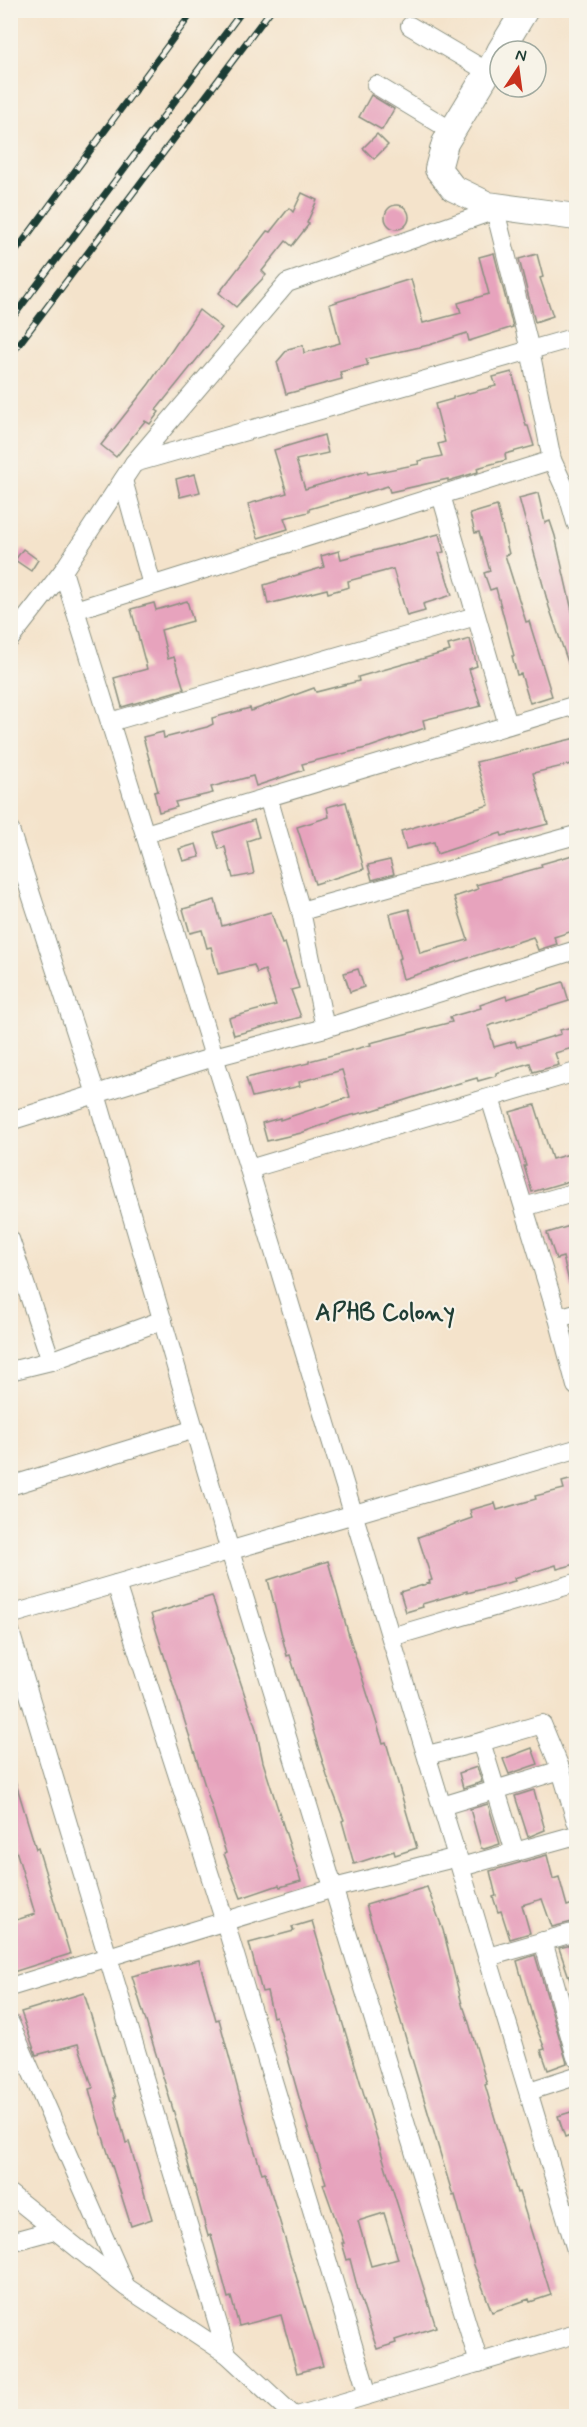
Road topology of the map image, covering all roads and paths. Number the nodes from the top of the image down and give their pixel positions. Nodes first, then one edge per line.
1 (522, 11) edge
2 (410, 26) dead end
3 (507, 39) edge
4 (488, 55) edge
5 (488, 71) edge
6 (376, 85) dead end
7 (452, 131) junction
8 (499, 208) junction
9 (576, 217) edge
10 (576, 337) edge
11 (530, 350) junction
12 (552, 460) junction
13 (134, 463) junction
14 (123, 480) junction
15 (441, 495) junction
16 (576, 523) edge
17 (63, 571) junction
18 (152, 585) junction
19 (75, 610) junction
20 (476, 616) junction
21 (10, 639) edge
22 (576, 705) edge
23 (110, 722) junction
24 (508, 725) junction
25 (268, 797) junction
26 (10, 830) edge
27 (145, 834) junction
28 (576, 835) edge
29 (301, 911) junction
30 (576, 950) edge
31 (325, 1028) junction
32 (214, 1057) junction
33 (576, 1072) edge
34 (96, 1094) junction
35 (490, 1098) junction
36 (10, 1121) edge
37 (249, 1169) junction
38 (576, 1192) edge
39 (524, 1207) junction
40 (10, 1239) edge
41 (576, 1313) edge
42 (558, 1318) junction
43 (163, 1320) junction
44 (51, 1361) junction
45 (10, 1371) edge
46 (576, 1386) edge
47 (195, 1429) junction
48 (576, 1449) edge
49 (10, 1486) edge
50 (354, 1514) junction
51 (230, 1551) junction
52 (576, 1583) edge
53 (116, 1584) junction
54 (10, 1615) edge
55 (10, 1631) edge
56 (391, 1637) junction
57 (481, 1742) junction
58 (427, 1755) junction
59 (561, 1770) junction
60 (496, 1789) junction
61 (442, 1806) junction
62 (576, 1821) edge
63 (576, 1835) edge
64 (515, 1852) junction
65 (459, 1862) junction
66 (334, 1888) junction
67 (225, 1922) junction
68 (576, 1932) edge
69 (543, 1941) junction
70 (109, 1957) junction
71 (488, 1957) junction
72 (10, 1988) edge
73 (10, 2023) edge
74 (576, 2057) edge
75 (576, 2076) edge
76 (529, 2091) junction
77 (10, 2194) edge
78 (54, 2230) junction
79 (10, 2242) edge
80 (576, 2250) edge
81 (126, 2287) junction
82 (576, 2334) edge
83 (227, 2354) junction
84 (479, 2363) junction
85 (368, 2395) junction
86 (296, 2416) edge

1 - 3 street
2 - 4 street
5 - 7 street
6 - 7 street
7 - 8 street
8 - 9 street
8 - 11 street
8 - 13 street
10 - 11 street
11 - 12 street
11 - 13 street
12 - 15 street
12 - 16 street
13 - 14 street
14 - 17 street
14 - 18 street
15 - 18 street
15 - 20 street
17 - 19 street
17 - 21 street
18 - 19 street
19 - 23 street
20 - 23 street
20 - 24 street
22 - 24 street
23 - 27 street
24 - 25 street
25 - 27 street
25 - 29 street
26 - 34 street
27 - 32 street
28 - 29 street
29 - 31 street
30 - 31 street
31 - 32 street
32 - 34 street
32 - 37 street
33 - 35 street
34 - 36 street
34 - 43 street
35 - 37 street
35 - 39 street
37 - 50 street
38 - 39 street
39 - 42 street
40 - 44 street
41 - 42 street
42 - 46 street
43 - 44 street
43 - 47 street
44 - 45 street
47 - 49 street
47 - 51 street
48 - 50 street
50 - 51 street
50 - 56 street
51 - 53 street
51 - 66 street
52 - 56 street
53 - 54 street
53 - 67 street
55 - 70 street
56 - 58 street
57 - 58 street
57 - 59 street
57 - 60 street
58 - 61 street
59 - 60 street
59 - 62 street
60 - 61 street
60 - 64 street
61 - 65 street
63 - 64 street
64 - 65 street
65 - 66 street
65 - 71 street
66 - 67 street
66 - 84 street
67 - 70 street
67 - 85 street
68 - 69 street
69 - 71 street
69 - 74 street
70 - 72 street
70 - 83 street
71 - 76 street
73 - 81 street
75 - 76 street
76 - 80 street
77 - 78 street
78 - 79 street
78 - 81 street
81 - 83 street
82 - 84 street
83 - 86 street
84 - 85 street
85 - 86 street

